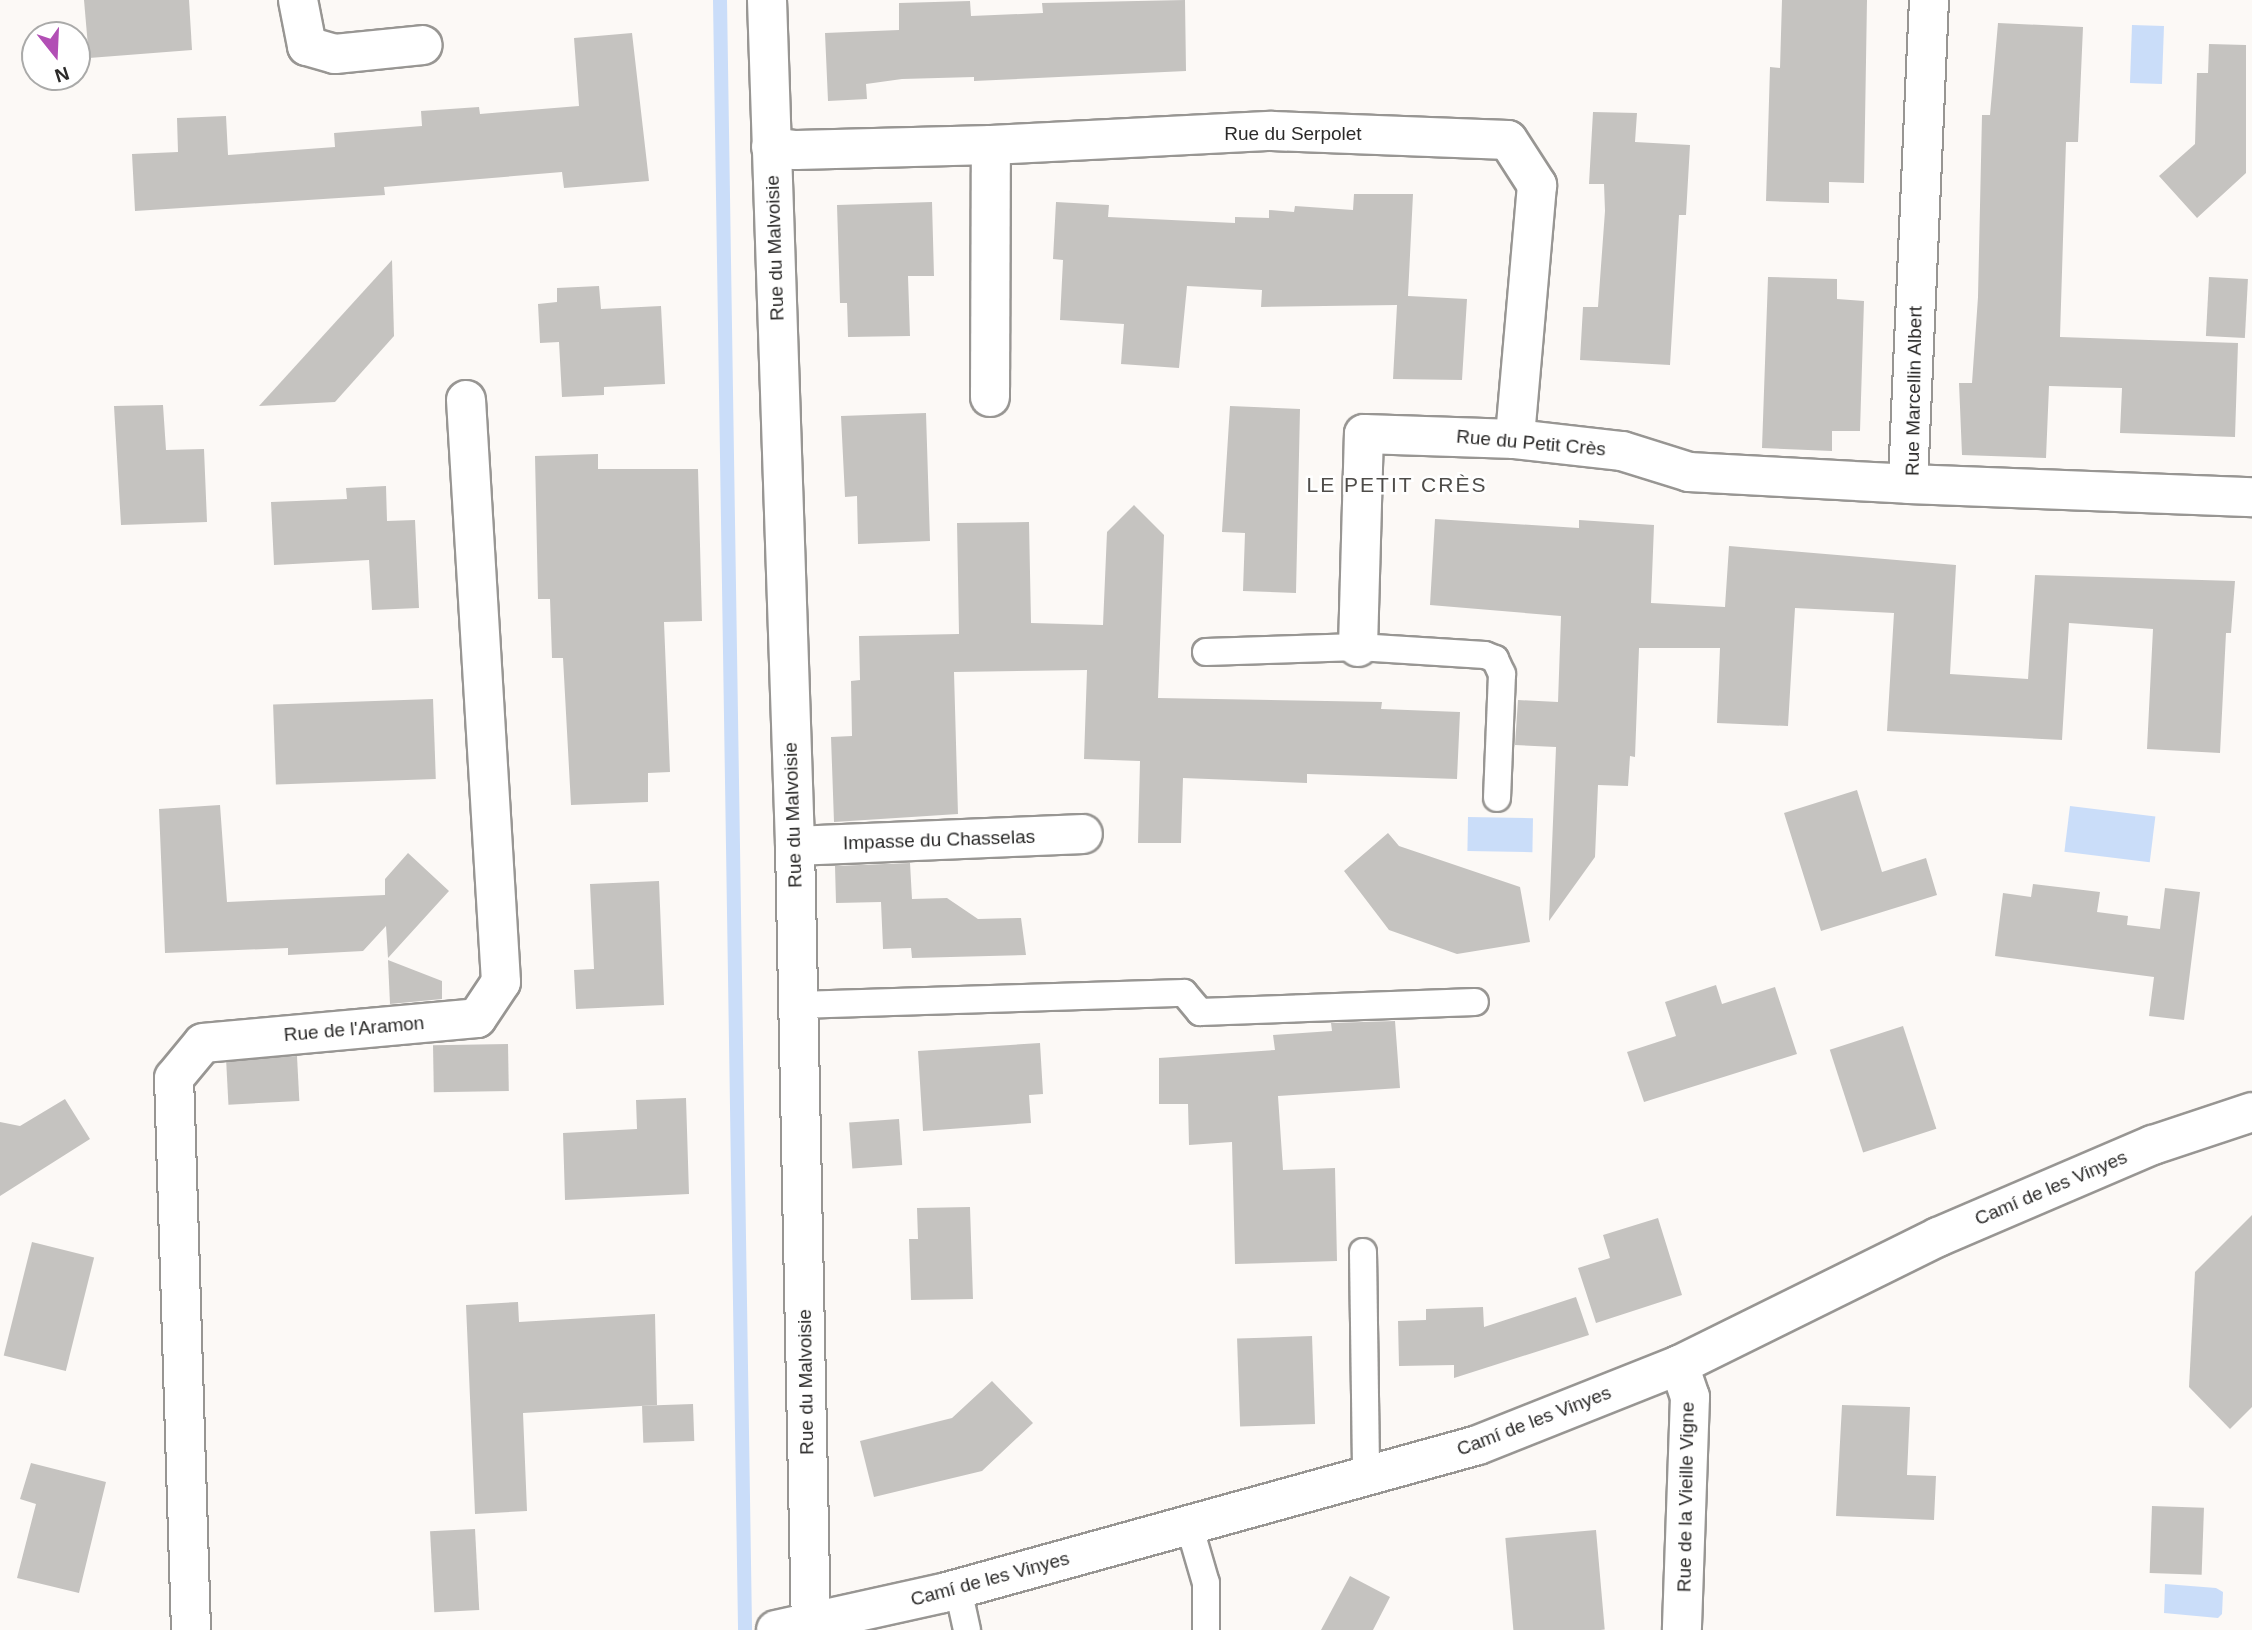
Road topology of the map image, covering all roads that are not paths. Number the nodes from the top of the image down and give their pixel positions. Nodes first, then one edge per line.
1 (298, 0) edge
2 (767, 0) edge
3 (1929, 0) edge
4 (423, 45) dead end
5 (991, 145) junction
6 (771, 147) junction
7 (990, 397) dead end
8 (466, 400) dead end
9 (1515, 439) junction
10 (1908, 484) junction
11 (2252, 497) edge
12 (1359, 648) junction
13 (1206, 652) dead end
14 (1497, 798) dead end
15 (1083, 834) dead end
16 (795, 846) junction
17 (1475, 1002) dead end
18 (798, 1004) junction
19 (2252, 1112) edge
20 (1363, 1252) dead end
21 (1679, 1365) junction
22 (1366, 1477) junction
23 (1189, 1525) junction
24 (958, 1589) junction
25 (795, 1628) edge
26 (191, 1630) edge
27 (967, 1630) edge
28 (1206, 1630) edge
29 (1682, 1630) edge

1 - 4 street
2 - 6 street, Rue du Malvoisie
3 - 10 street, Rue Marcellin Albert
5 - 6 street, Rue du Serpolet
5 - 7 street
5 - 9 street, Rue du Serpolet
6 - 16 street, Rue du Malvoisie
8 - 26 street, Rue de l'Aramon
9 - 10 street, Rue du Petit Crès
9 - 12 street, Rue du Petit Crès
10 - 11 street, Rue Marcellin Albert
12 - 13 lane
12 - 14 lane
15 - 16 street, Impasse du Chasselas
16 - 18 street, Rue du Malvoisie
17 - 18 lane
18 - 25 street, Rue du Malvoisie
19 - 21 street, Camí de les Vinyes
20 - 22 lane
21 - 22 street, Camí de les Vinyes
21 - 29 street, Rue de la Vieille Vigne
22 - 23 street, Camí de les Vinyes
23 - 24 street, Camí de les Vinyes
23 - 28 lane
24 - 25 street, Camí de les Vinyes
24 - 27 lane

